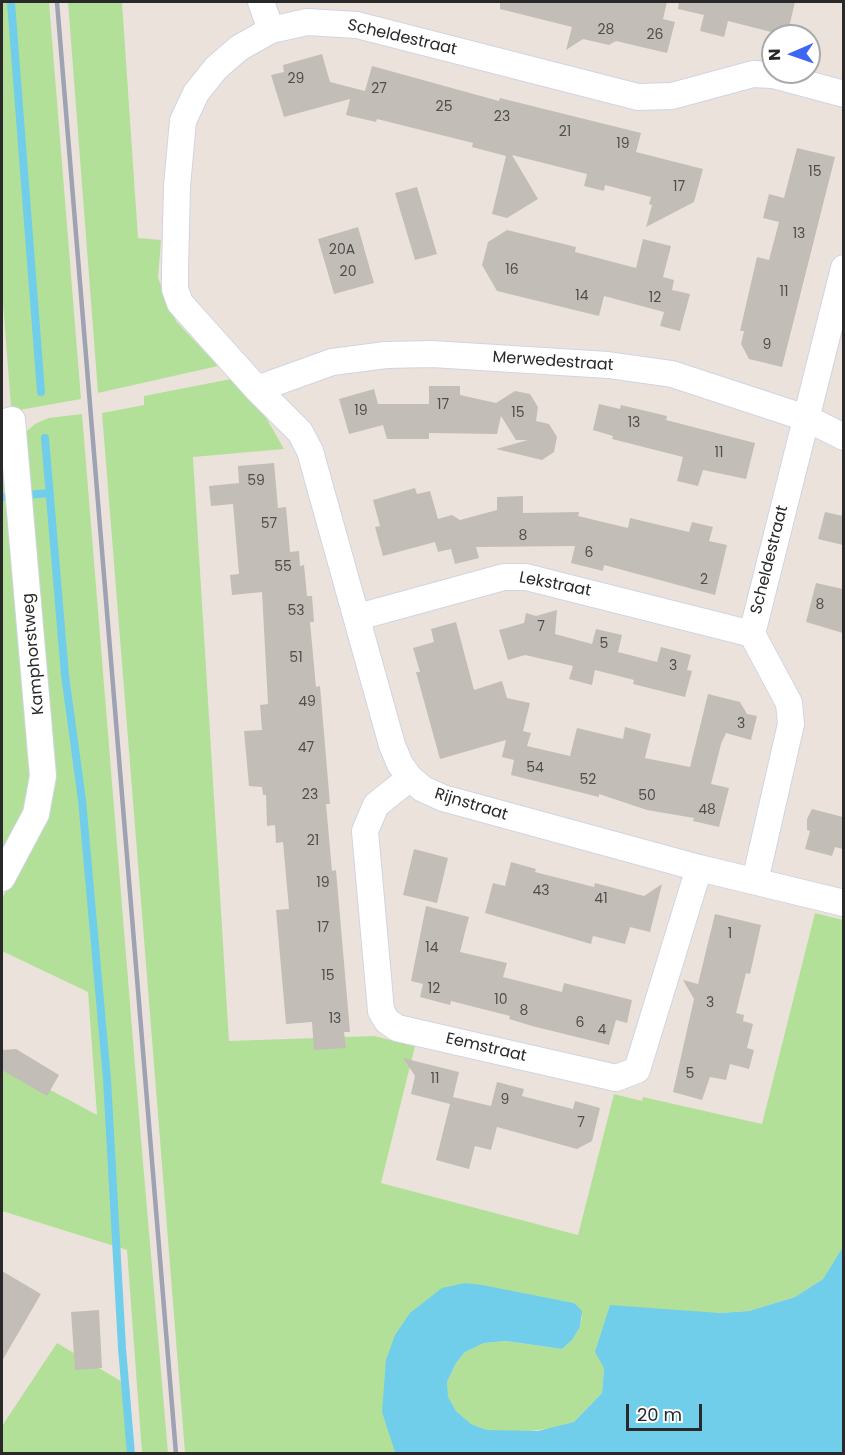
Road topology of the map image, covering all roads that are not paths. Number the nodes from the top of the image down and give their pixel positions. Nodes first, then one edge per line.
1 (261, 2) edge
2 (271, 30) junction
3 (843, 94) edge
4 (843, 268) edge
5 (257, 389) junction
6 (806, 418) junction
7 (7, 421) edge
8 (843, 437) edge
9 (358, 617) junction
10 (752, 634) junction
11 (410, 778) junction
12 (699, 868) junction
13 (2, 878) edge
14 (755, 881) junction
15 (843, 903) edge

1 - 2 street
2 - 3 street, Scheldestraat
2 - 5 street, Scheldestraat
4 - 6 street, Scheldestraat
5 - 6 street, Merwedestraat
5 - 9 street, Rijnstraat
6 - 8 street, Merwedestraat
6 - 10 street, Scheldestraat
7 - 13 street, Kamphorstweg
9 - 10 street, Lekstraat
9 - 11 street, Rijnstraat
10 - 14 street, Scheldestraat
11 - 12 street, Rijnstraat
11 - 12 street, Eemstraat
12 - 14 street, Rijnstraat
14 - 15 street, Rijnstraat

